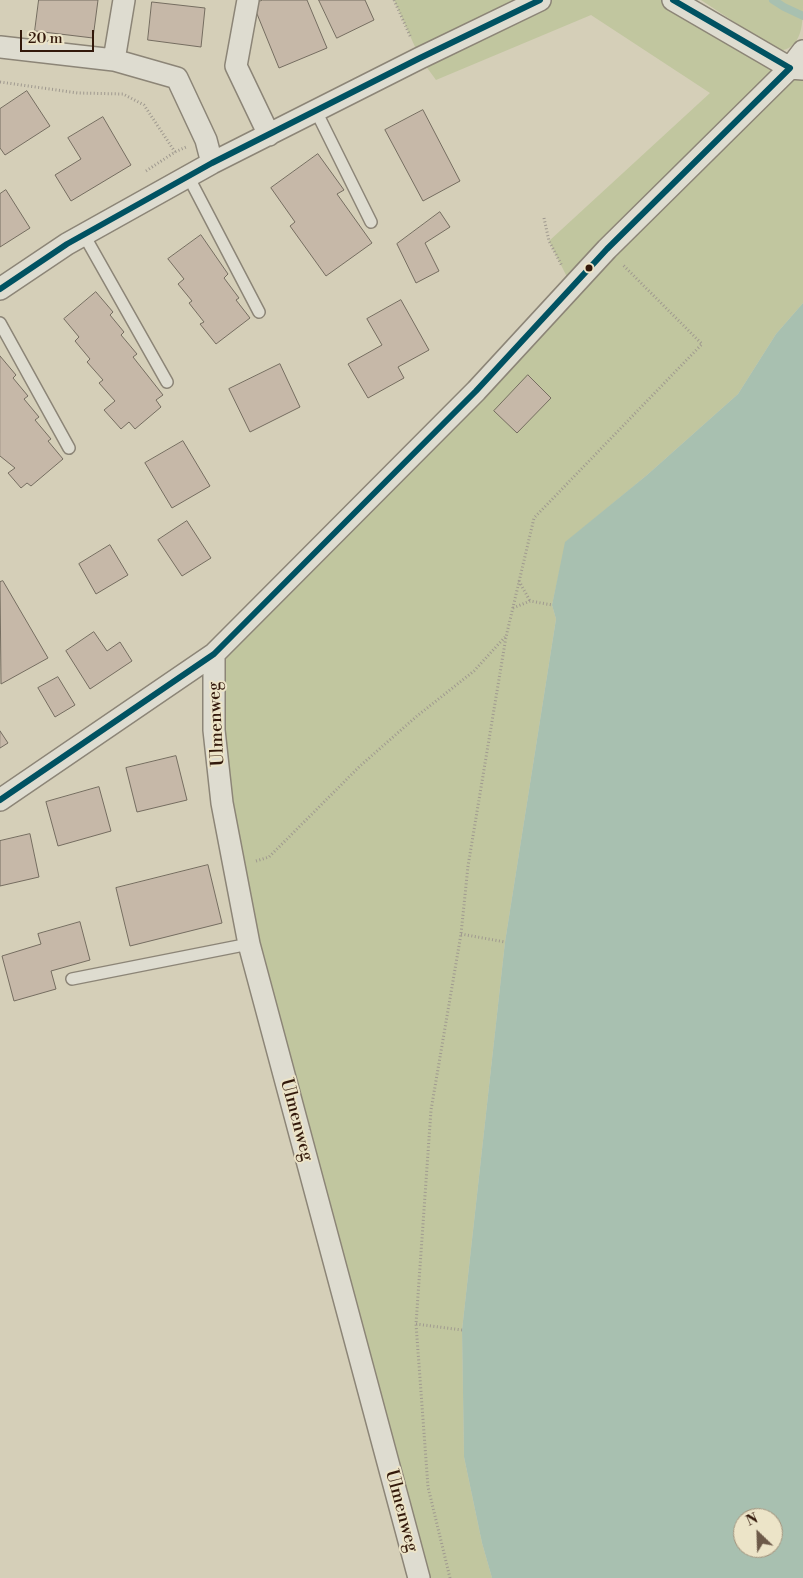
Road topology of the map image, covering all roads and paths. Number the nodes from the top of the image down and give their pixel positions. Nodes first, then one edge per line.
1 (124, 0) edge
2 (248, 0) edge
3 (394, 0) edge
4 (540, 0) edge
5 (673, 0) edge
6 (0, 47) edge
7 (420, 58) junction
8 (114, 60) junction
9 (799, 62) edge
10 (0, 82) edge
11 (316, 111) junction
12 (269, 135) junction
13 (175, 152) dead end
14 (212, 163) junction
15 (188, 176) junction
16 (544, 218) dead end
17 (371, 222) dead end
18 (84, 235) junction
19 (607, 249) junction
20 (572, 286) junction
21 (0, 289) edge
22 (259, 312) dead end
23 (0, 323) edge
24 (167, 382) dead end
25 (69, 448) dead end
26 (519, 581) junction
27 (530, 601) junction
28 (552, 605) dead end
29 (512, 608) junction
30 (506, 637) junction
31 (214, 654) junction
32 (0, 800) edge
33 (235, 868) junction
34 (460, 934) junction
35 (505, 942) dead end
36 (249, 944) junction
37 (72, 979) dead end
38 (416, 1324) junction
39 (462, 1330) dead end
40 (418, 1578) edge
41 (450, 1578) edge

1 - 8 street
2 - 12 street
3 - 7 path
4 - 7 street
5 - 9 street
6 - 8 street
7 - 11 street
8 - 14 street
9 - 19 street
10 - 13 path
11 - 12 street
11 - 17 lane
12 - 14 street
14 - 15 street
15 - 18 street
15 - 22 lane
16 - 20 path
18 - 21 street
18 - 24 lane
19 - 20 street
19 - 26 path
20 - 31 street
23 - 25 lane
26 - 27 path
26 - 29 path
27 - 28 path
27 - 29 path
29 - 30 path
30 - 33 path
30 - 34 path
31 - 32 street
31 - 33 street, Ulmenweg
33 - 36 street, Ulmenweg
34 - 35 path
34 - 38 path
36 - 37 lane
36 - 40 street, Ulmenweg
38 - 39 path
38 - 41 path

